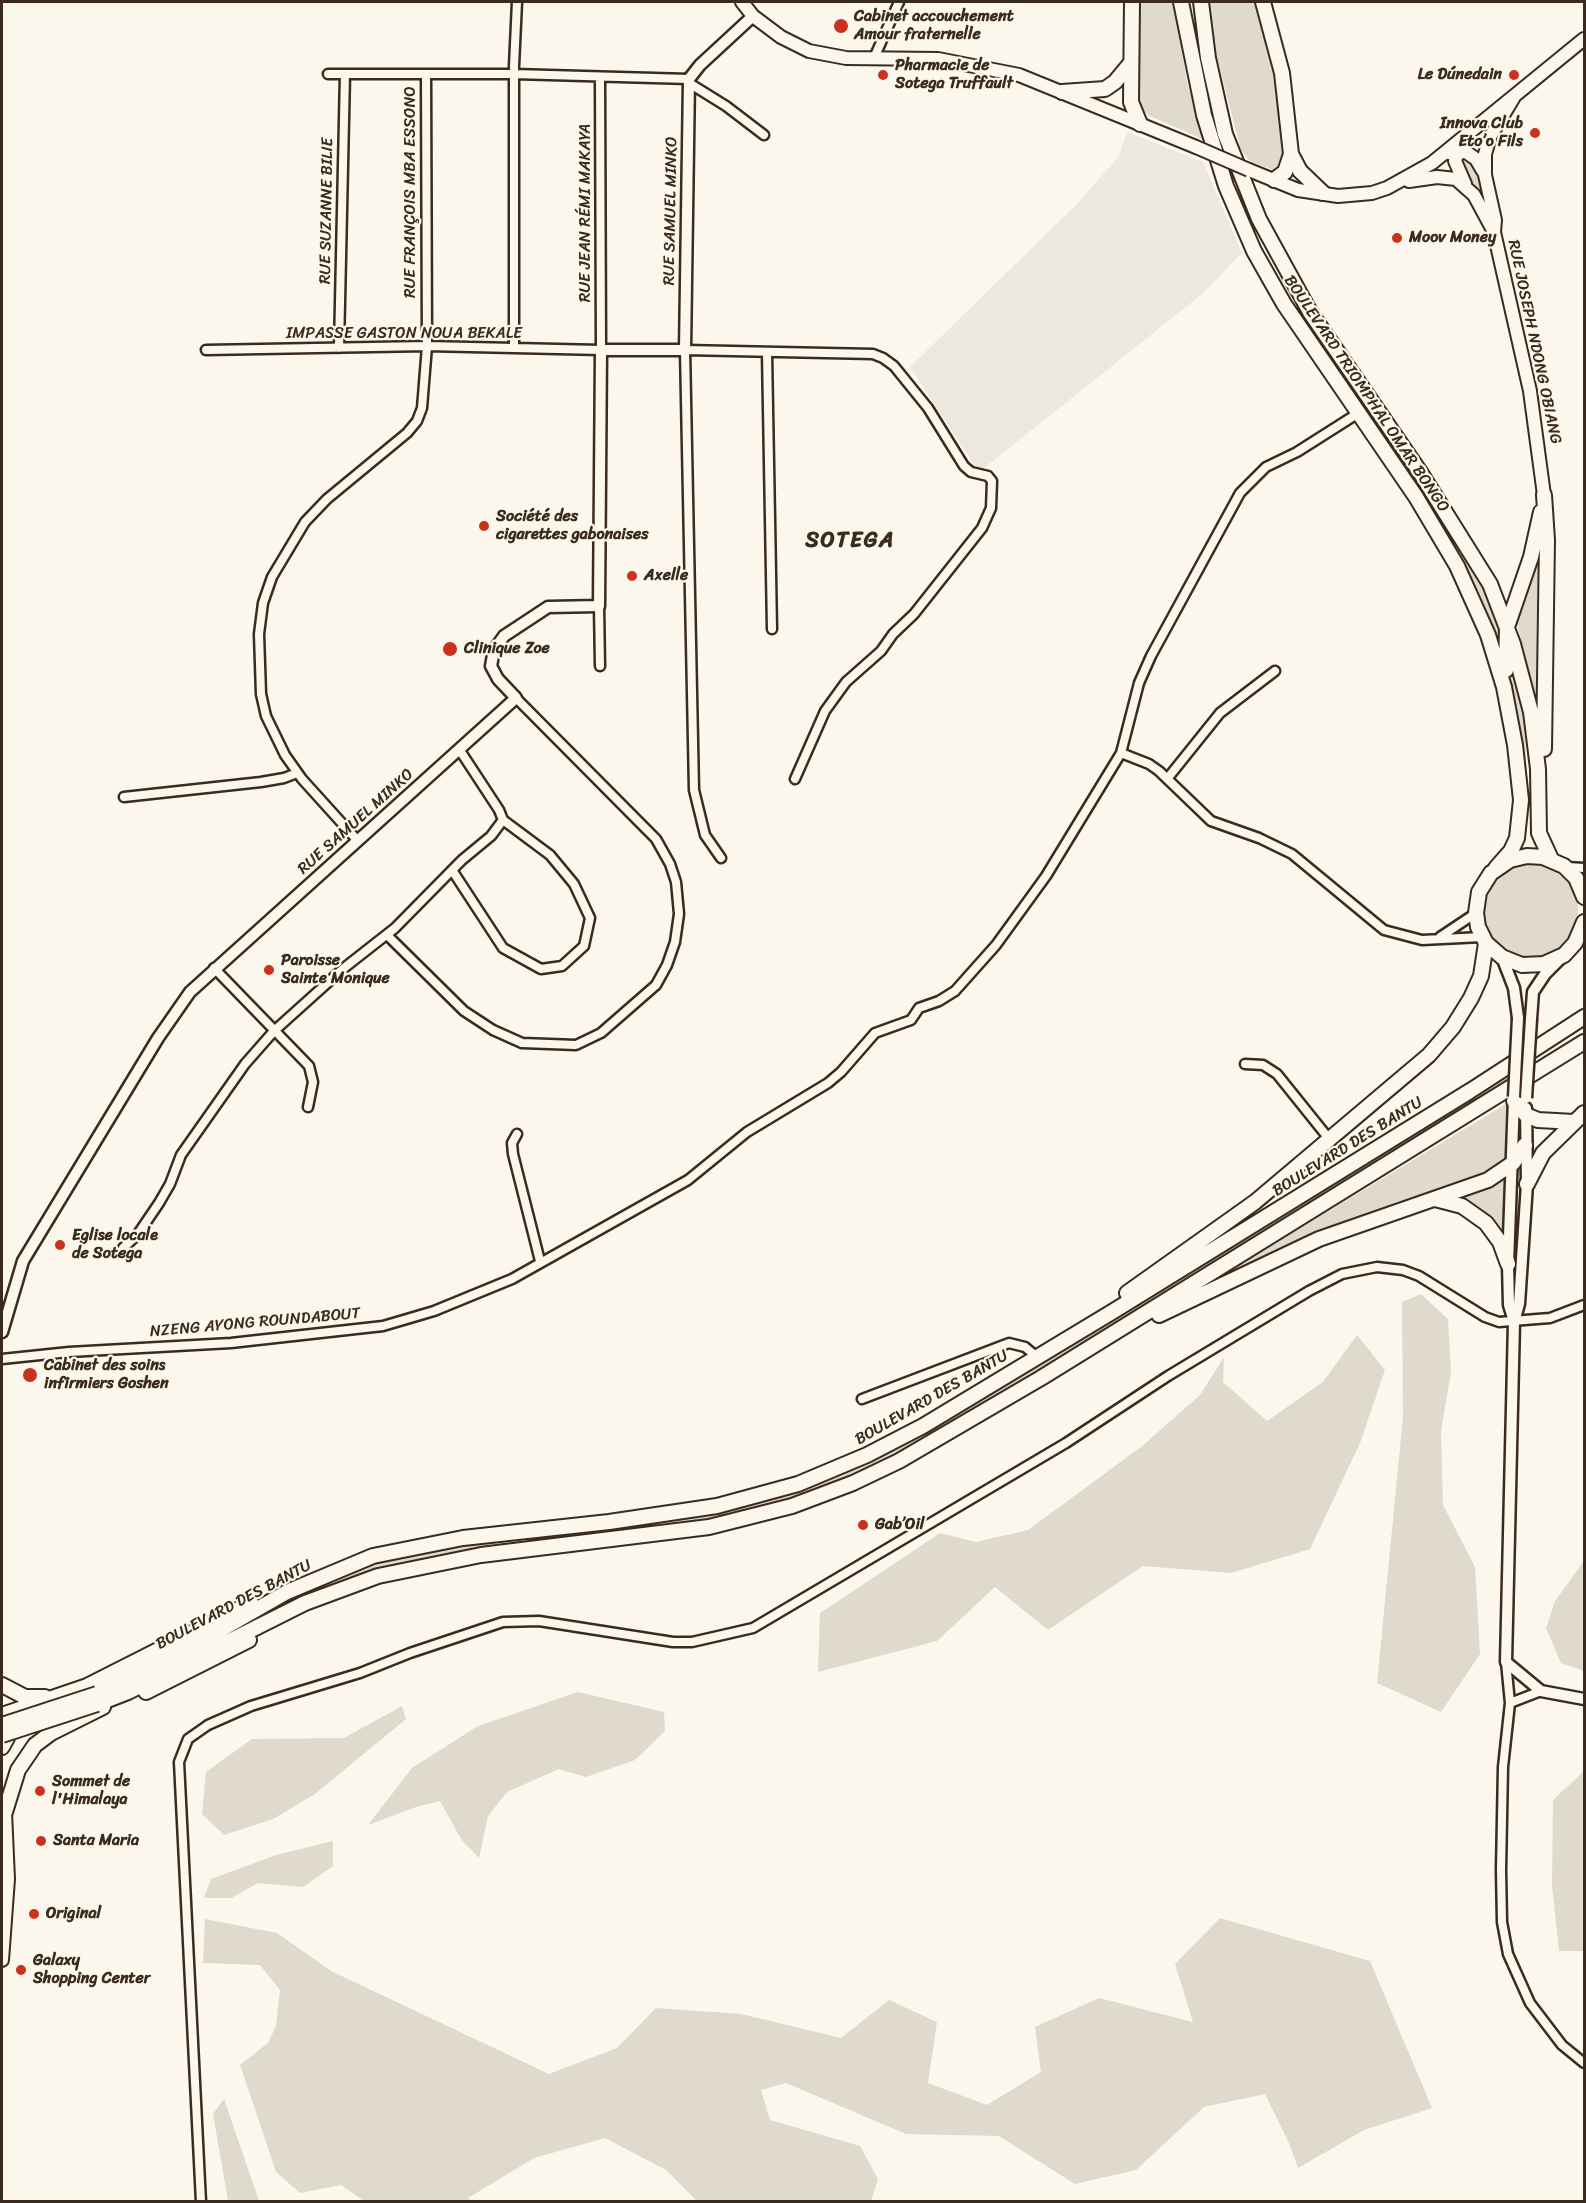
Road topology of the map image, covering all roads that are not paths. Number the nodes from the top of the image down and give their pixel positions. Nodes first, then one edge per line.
1 (517, 2) edge
2 (742, 2) edge
3 (899, 2) edge
4 (1132, 2) edge
5 (1181, 2) edge
6 (1202, 2) edge
7 (1263, 2) edge
8 (753, 16) junction
9 (1584, 39) edge
10 (874, 58) junction
11 (1130, 64) junction
12 (328, 74) dead end
13 (345, 74) junction
14 (426, 74) junction
15 (514, 74) junction
16 (600, 77) junction
17 (689, 81) junction
18 (1062, 92) junction
19 (1514, 97) junction
20 (1140, 124) junction
21 (764, 135) dead end
22 (1462, 138) junction
23 (1458, 151) junction
24 (1445, 153) junction
25 (1291, 154) junction
26 (1485, 175) junction
27 (1274, 180) junction
28 (1402, 182) junction
29 (1465, 185) junction
30 (1323, 193) junction
31 (1494, 232) junction
32 (427, 346) junction
33 (339, 348) junction
34 (514, 348) junction
35 (206, 350) dead end
36 (685, 350) junction
37 (767, 353) junction
38 (601, 354) junction
39 (1361, 412) junction
40 (1544, 495) junction
41 (598, 606) junction
42 (1507, 627) junction
43 (772, 628) dead end
44 (600, 666) dead end
45 (1275, 671) dead end
46 (516, 698) junction
47 (1515, 745) junction
48 (459, 749) junction
49 (1121, 753) junction
50 (297, 773) junction
51 (1167, 778) junction
52 (795, 779) dead end
53 (124, 796) dead end
54 (1540, 811) junction
55 (503, 820) junction
56 (358, 841) junction
57 (721, 858) dead end
58 (1558, 863) junction
59 (1496, 868) junction
60 (1584, 868) edge
61 (452, 870) junction
62 (1584, 892) edge
63 (1476, 913) junction
64 (1584, 922) edge
65 (387, 935) junction
66 (1438, 939) junction
67 (1484, 940) junction
68 (1564, 955) junction
69 (1502, 957) junction
70 (214, 968) junction
71 (1584, 1017) edge
72 (274, 1031) junction
73 (1584, 1042) edge
74 (1245, 1064) dead end
75 (1518, 1098) junction
76 (308, 1107) dead end
77 (1526, 1115) junction
78 (1579, 1117) edge
79 (517, 1134) dead end
80 (1330, 1140) junction
81 (1525, 1145) junction
82 (1513, 1163) junction
83 (1527, 1184) junction
84 (1432, 1198) junction
85 (123, 1248) dead end
86 (540, 1261) junction
87 (1508, 1264) junction
88 (1584, 1305) edge
89 (1514, 1322) junction
90 (2, 1332) edge
91 (1075, 1335) junction
92 (1037, 1357) junction
93 (2, 1359) edge
94 (1041, 1378) junction
95 (862, 1399) dead end
96 (373, 1557) junction
97 (1506, 1662) junction
98 (2, 1684) edge
99 (1541, 1691) junction
100 (65, 1695) junction
101 (1584, 1699) edge
102 (99, 1701) junction
103 (1510, 1703) junction
104 (2, 1716) edge
105 (2, 1725) edge
106 (3, 1741) edge
107 (2, 1784) edge
108 (5, 1812) junction
109 (2, 1960) edge
110 (1584, 2063) edge
111 (201, 2202) edge

1 - 15 street
2 - 8 main road
3 - 10 street
4 - 11 main road
5 - 39 main road, BOULEVARD TRIOMPHAL OMAR BONGO
6 - 42 main road, BOULEVARD TRIOMPHAL OMAR BONGO
7 - 25 main road
8 - 10 main road
8 - 17 street
9 - 19 main road
10 - 18 main road
11 - 18 main road
11 - 20 main road
12 - 13 street
13 - 14 street
13 - 33 street, RUE SUZANNE BILIE
14 - 15 street
14 - 32 street, RUE FRANÇOIS MBA ESSONO
15 - 16 street
15 - 34 street
16 - 17 street
16 - 38 street, RUE JEAN RÉMI MAKAYA
17 - 21 street
17 - 36 street, RUE SAMUEL MINKO
18 - 20 main road
19 - 22 main road
19 - 26 main road
20 - 27 main road, bridge
22 - 23 main road
22 - 24 main road
23 - 24 main road
23 - 26 main road
23 - 29 main road
24 - 28 main road
25 - 27 main road
25 - 30 main road
26 - 31 main road
27 - 30 main road
28 - 29 main road
28 - 30 main road
29 - 31 main road
31 - 40 main road, RUE JOSEPH NDONG OBIANG
32 - 33 street, IMPASSE GASTON NOUA BEKALE
32 - 34 street, IMPASSE GASTON NOUA BEKALE
32 - 50 street, RUE FRANÇOIS MBA ESSONO
33 - 35 street, IMPASSE GASTON NOUA BEKALE
34 - 38 street, IMPASSE GASTON NOUA BEKALE
36 - 37 street
36 - 38 street
36 - 57 street
37 - 43 street
37 - 52 street
38 - 41 street
39 - 47 main road, BOULEVARD TRIOMPHAL OMAR BONGO
39 - 49 street, NZENG AYONG ROUNDABOUT
40 - 42 main road
40 - 54 main road
41 - 44 street
41 - 46 street
42 - 47 main road
42 - 54 main road, BOULEVARD TRIOMPHAL OMAR BONGO
45 - 51 street
46 - 48 street, RUE SAMUEL MINKO
46 - 65 street
47 - 59 main road, BOULEVARD TRIOMPHAL OMAR BONGO
48 - 55 street
48 - 56 street, RUE SAMUEL MINKO
49 - 51 street
49 - 86 street, NZENG AYONG ROUNDABOUT
50 - 53 street
50 - 56 street, RUE FRANÇOIS MBA ESSONO
51 - 66 street
54 - 58 main road, BOULEVARD TRIOMPHAL OMAR BONGO
55 - 61 street
55 - 61 street
56 - 70 street, RUE SAMUEL MINKO
58 - 59 main road
58 - 60 street
58 - 62 main road, BOULEVARD TRIOMPHAL OMAR BONGO
59 - 63 main road, BOULEVARD TRIOMPHAL OMAR BONGO
61 - 65 street
63 - 66 street
63 - 67 main road
64 - 68 main road
65 - 72 street
66 - 67 street
67 - 69 main road
67 - 80 main road
68 - 69 main road
68 - 75 street, bridge
69 - 75 street, bridge
70 - 72 street
70 - 90 street, RUE SAMUEL MINKO
71 - 91 main road, BOULEVARD DES BANTU
72 - 76 street
72 - 85 street
73 - 94 main road, BOULEVARD DES BANTU
74 - 80 street
75 - 77 main road
75 - 82 street
77 - 78 main road
77 - 81 street
78 - 83 main road
79 - 86 street
80 - 91 main road
81 - 82 main road
81 - 83 street
82 - 84 main road
82 - 87 street
83 - 89 street
84 - 87 main road
84 - 94 main road
86 - 93 street, NZENG AYONG ROUNDABOUT
87 - 89 street
88 - 89 street
89 - 97 street
89 - 111 street
91 - 92 main road, BOULEVARD DES BANTU
92 - 95 street
92 - 96 main road, BOULEVARD DES BANTU
94 - 102 main road, BOULEVARD DES BANTU
96 - 100 main road
96 - 102 main road, BOULEVARD DES BANTU
97 - 99 street
97 - 103 street
98 - 100 main road
99 - 101 street
99 - 103 street
100 - 104 main road
102 - 105 main road, bridge
102 - 106 main road, bridge
102 - 108 main road
103 - 110 street
104 - 106 main road
107 - 108 main road
108 - 109 main road

